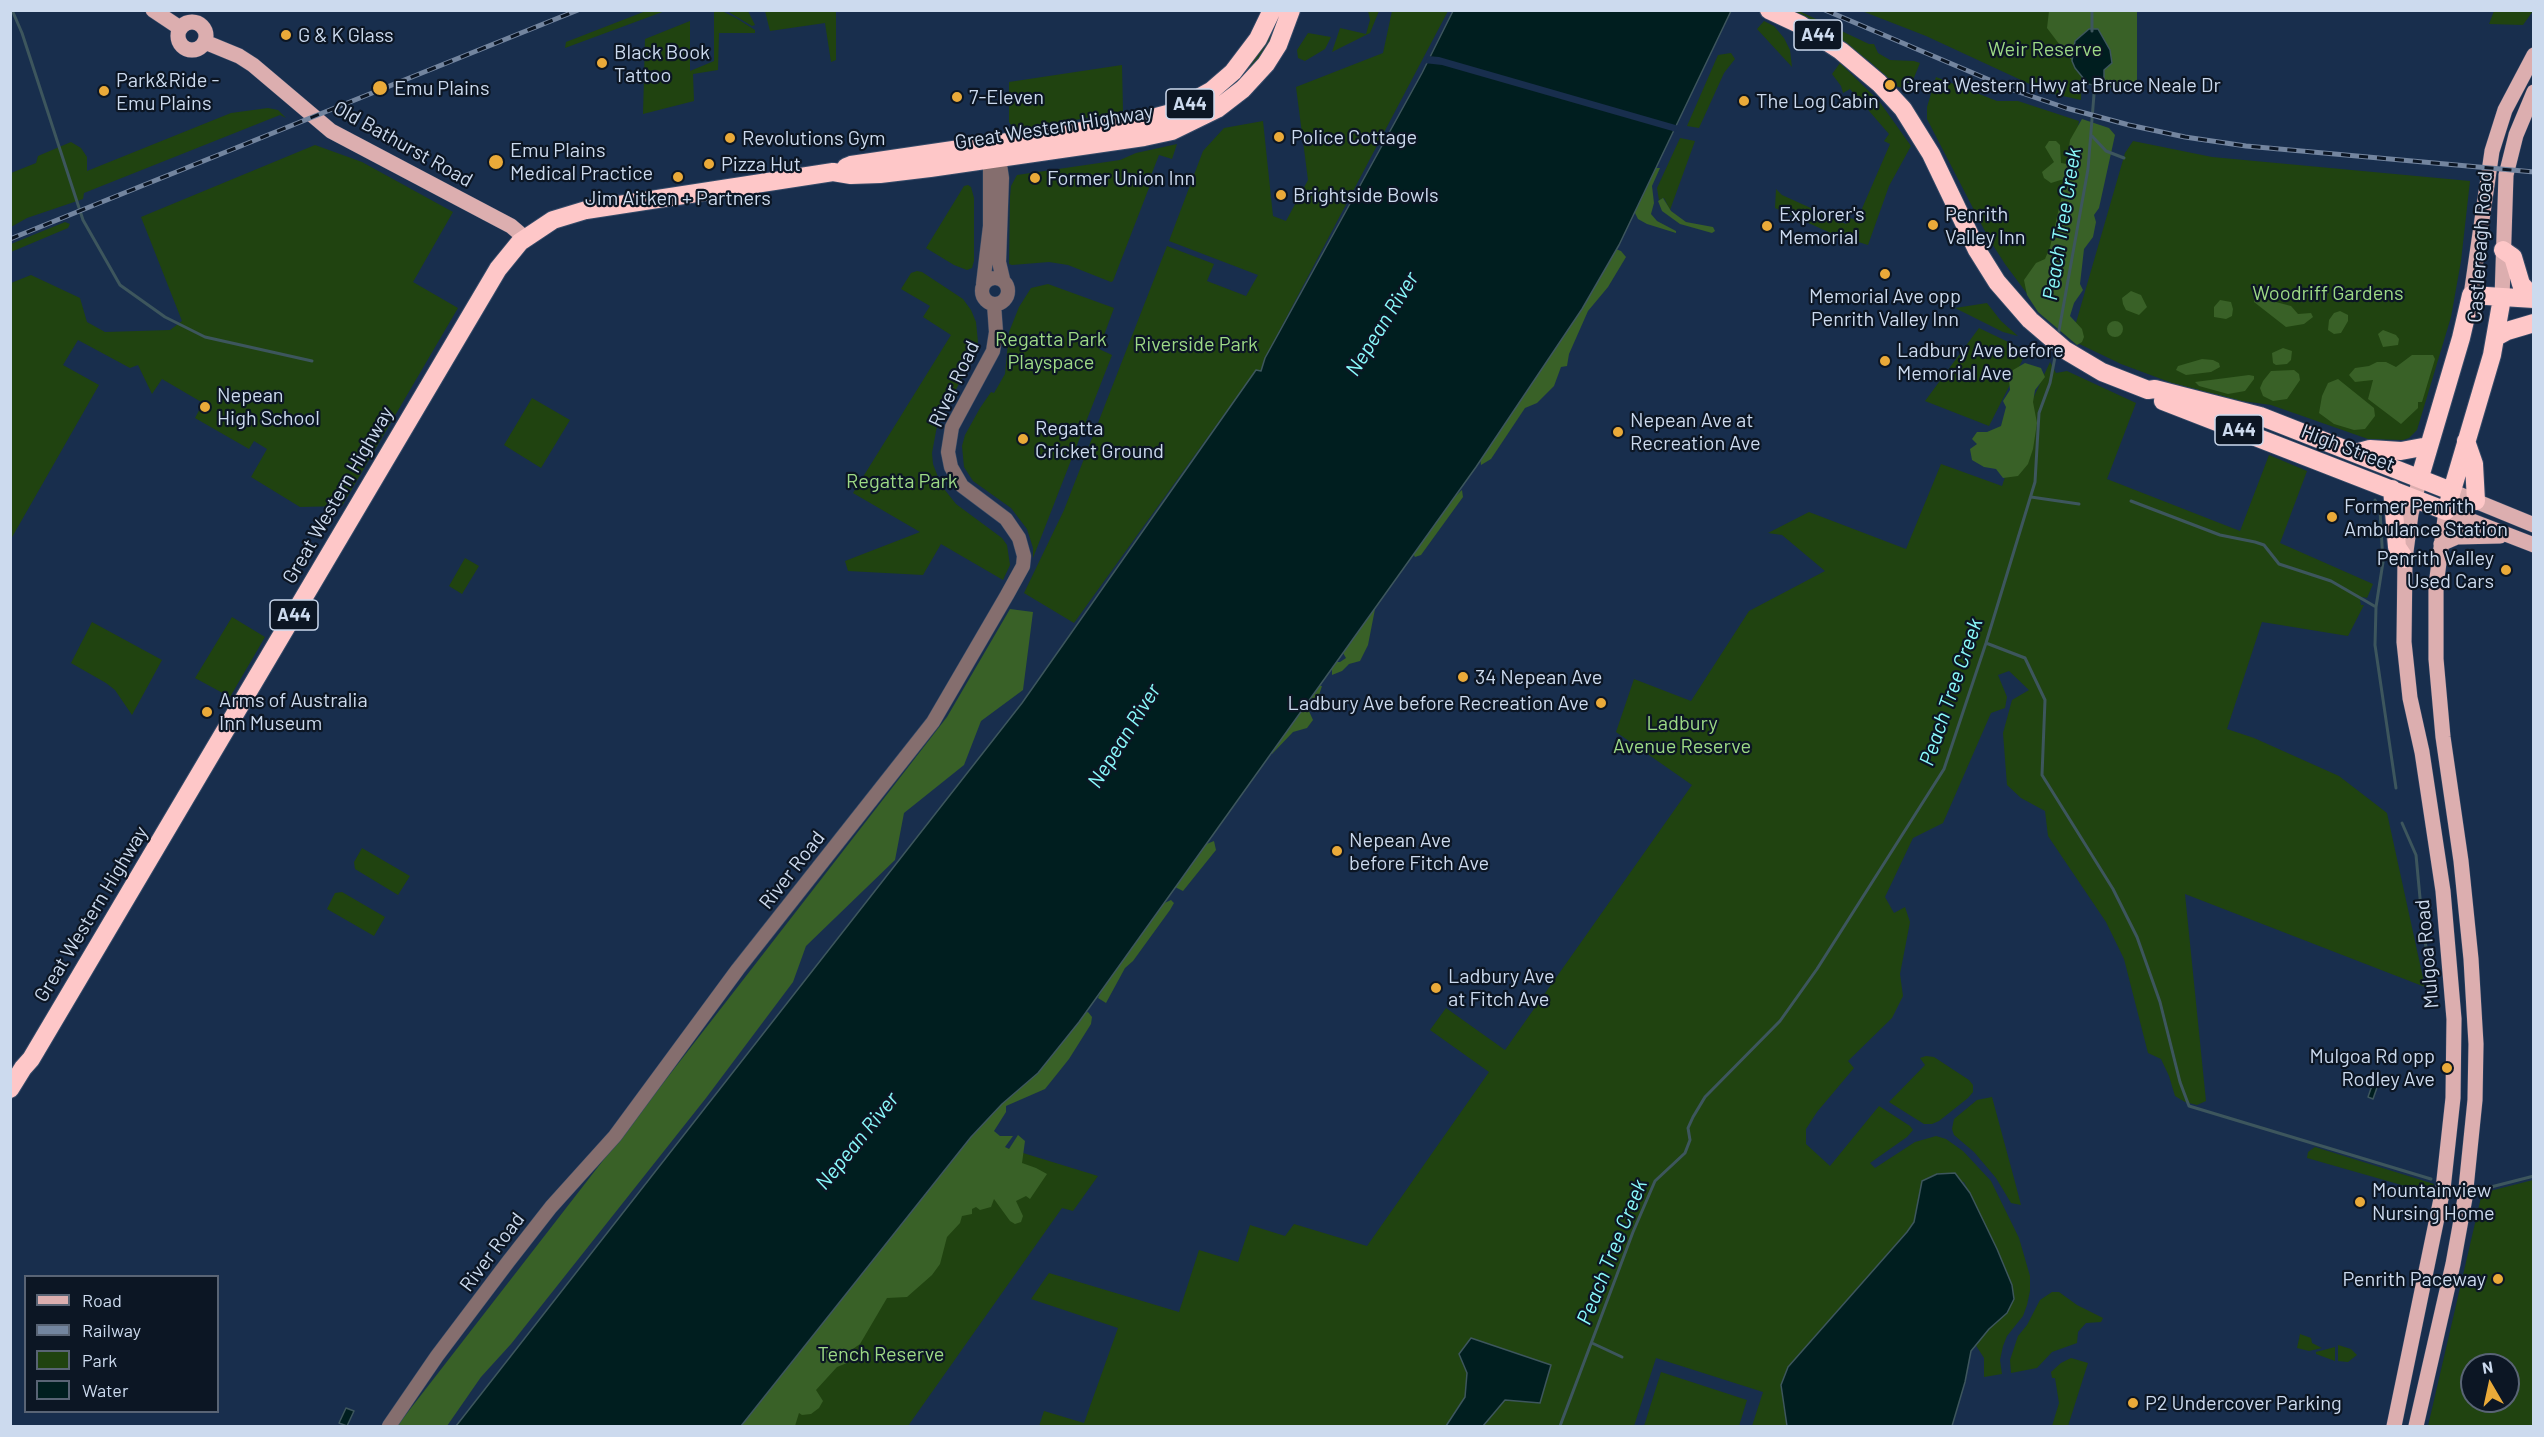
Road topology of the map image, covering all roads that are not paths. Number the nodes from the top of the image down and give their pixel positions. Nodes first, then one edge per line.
1 (153, 10) edge
2 (1272, 10) edge
3 (1291, 10) edge
4 (1771, 11) edge
5 (2534, 55) edge
6 (2534, 92) edge
7 (996, 154) junction
8 (525, 238) junction
9 (2503, 250) junction
10 (1003, 279) junction
11 (983, 284) junction
12 (2534, 299) edge
13 (994, 304) junction
14 (2501, 304) junction
15 (2469, 305) junction
16 (2534, 311) edge
17 (2534, 323) edge
18 (2496, 337) junction
19 (2148, 390) junction
20 (2466, 441) junction
21 (2428, 446) junction
22 (2355, 454) junction
23 (2420, 477) junction
24 (2392, 489) junction
25 (2451, 491) junction
26 (2414, 498) junction
27 (2476, 501) junction
28 (2446, 511) junction
29 (2534, 525) edge
30 (2510, 536) junction
31 (2441, 544) junction
32 (2534, 545) edge
33 (2406, 559) junction
34 (31, 1059) junction
35 (10, 1089) edge
36 (10, 1101) edge
37 (389, 1426) edge
38 (2394, 1426) edge
39 (2416, 1426) edge

1 - 8 main road, Old Bathurst Road
2 - 7 highway, Great Western Highway / A44
3 - 7 highway, Great Western Highway / A44
4 - 19 highway, High Street / A44
5 - 15 main road, Castlereagh Road
6 - 9 main road, Castlereagh Road
7 - 8 highway, Great Western Highway / A44
7 - 10 street
7 - 11 street
8 - 34 highway, Great Western Highway / A44
9 - 12 highway
9 - 14 main road, Castlereagh Road
10 - 11 street
10 - 13 street
11 - 13 street
12 - 14 highway
13 - 37 street, River Road
14 - 15 highway
14 - 16 highway
14 - 18 highway, Castlereagh Road
15 - 21 highway, Castlereagh Road
17 - 18 highway
18 - 20 highway, Castlereagh Road
19 - 22 highway, High Street / A44
19 - 24 highway, High Street / A44
20 - 25 highway, Castlereagh Road
20 - 27 highway
21 - 22 highway, High Street / A44
21 - 23 highway, Castlereagh Road
22 - 23 highway, High Street / A44
23 - 25 highway, High Street
23 - 26 main road, Mulgoa Road
24 - 26 highway, High Street / A44
24 - 33 highway
25 - 27 main road, High Street
25 - 28 highway, Castlereagh Road
26 - 28 highway, High Street / A44
26 - 33 main road, Mulgoa Road
27 - 29 main road, High Street
28 - 30 main road, High Street
28 - 31 main road
30 - 31 main road
30 - 32 main road, High Street
31 - 39 main road
33 - 38 main road, Mulgoa Road
34 - 35 highway, Great Western Highway / A44
34 - 36 highway, Great Western Highway / A44

